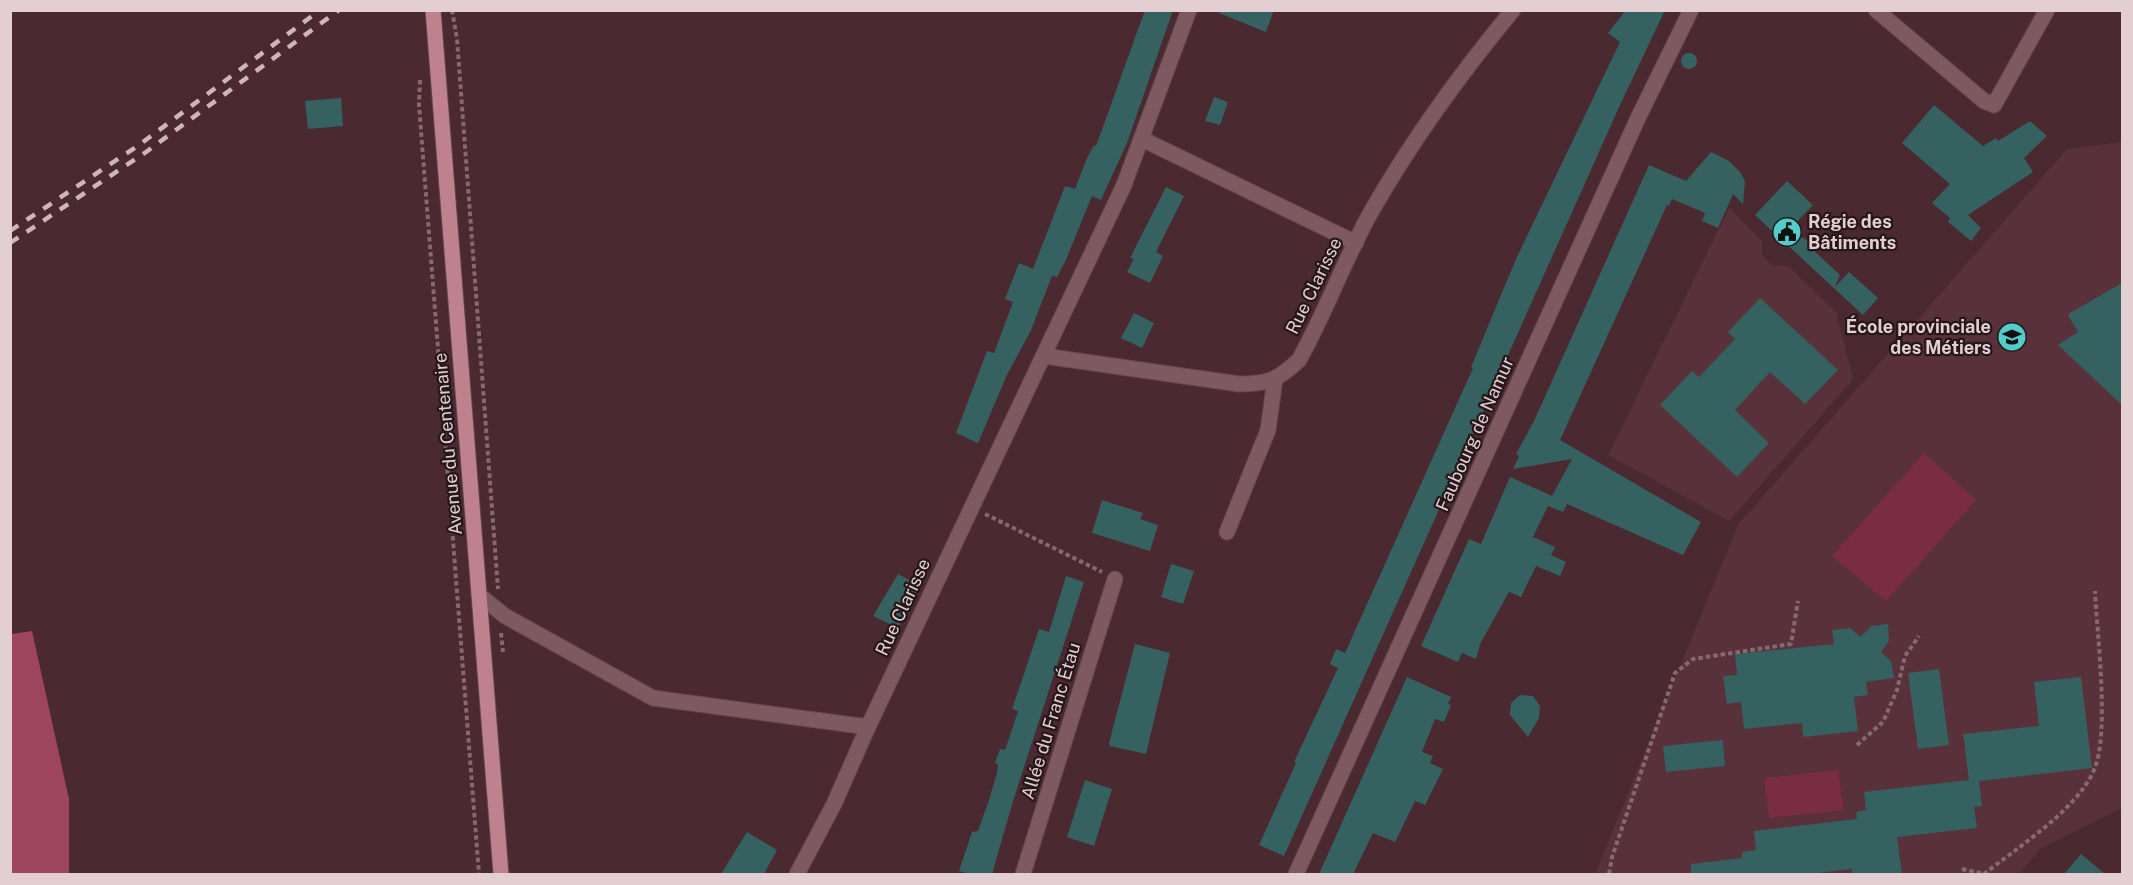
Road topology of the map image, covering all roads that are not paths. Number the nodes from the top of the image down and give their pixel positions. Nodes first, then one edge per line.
1 (433, 10) edge
2 (1189, 10) edge
3 (1513, 10) edge
4 (1691, 10) edge
5 (1876, 10) edge
6 (2047, 10) edge
7 (1142, 139) junction
8 (1356, 243) junction
9 (1044, 356) junction
10 (1275, 379) junction
11 (1227, 532) dead end
12 (1115, 579) road end
13 (479, 596) junction
14 (868, 727) junction
15 (501, 874) edge
16 (797, 874) edge
17 (1023, 874) edge
18 (1296, 874) edge

1 - 13 main road, Avenue du Centenaire
2 - 7 street, Rue Clarisse
3 - 8 street, Rue Clarisse
4 - 18 street, Faubourg de Namur
5 - 6 street
7 - 8 street
7 - 9 street, Rue Clarisse
8 - 10 street, Rue Clarisse
9 - 10 street, Rue Clarisse
9 - 14 street, Rue Clarisse
10 - 11 street
12 - 17 street, Allée du Franc Étau
13 - 14 street
13 - 15 main road, Avenue du Centenaire
14 - 16 street, Rue Clarisse

